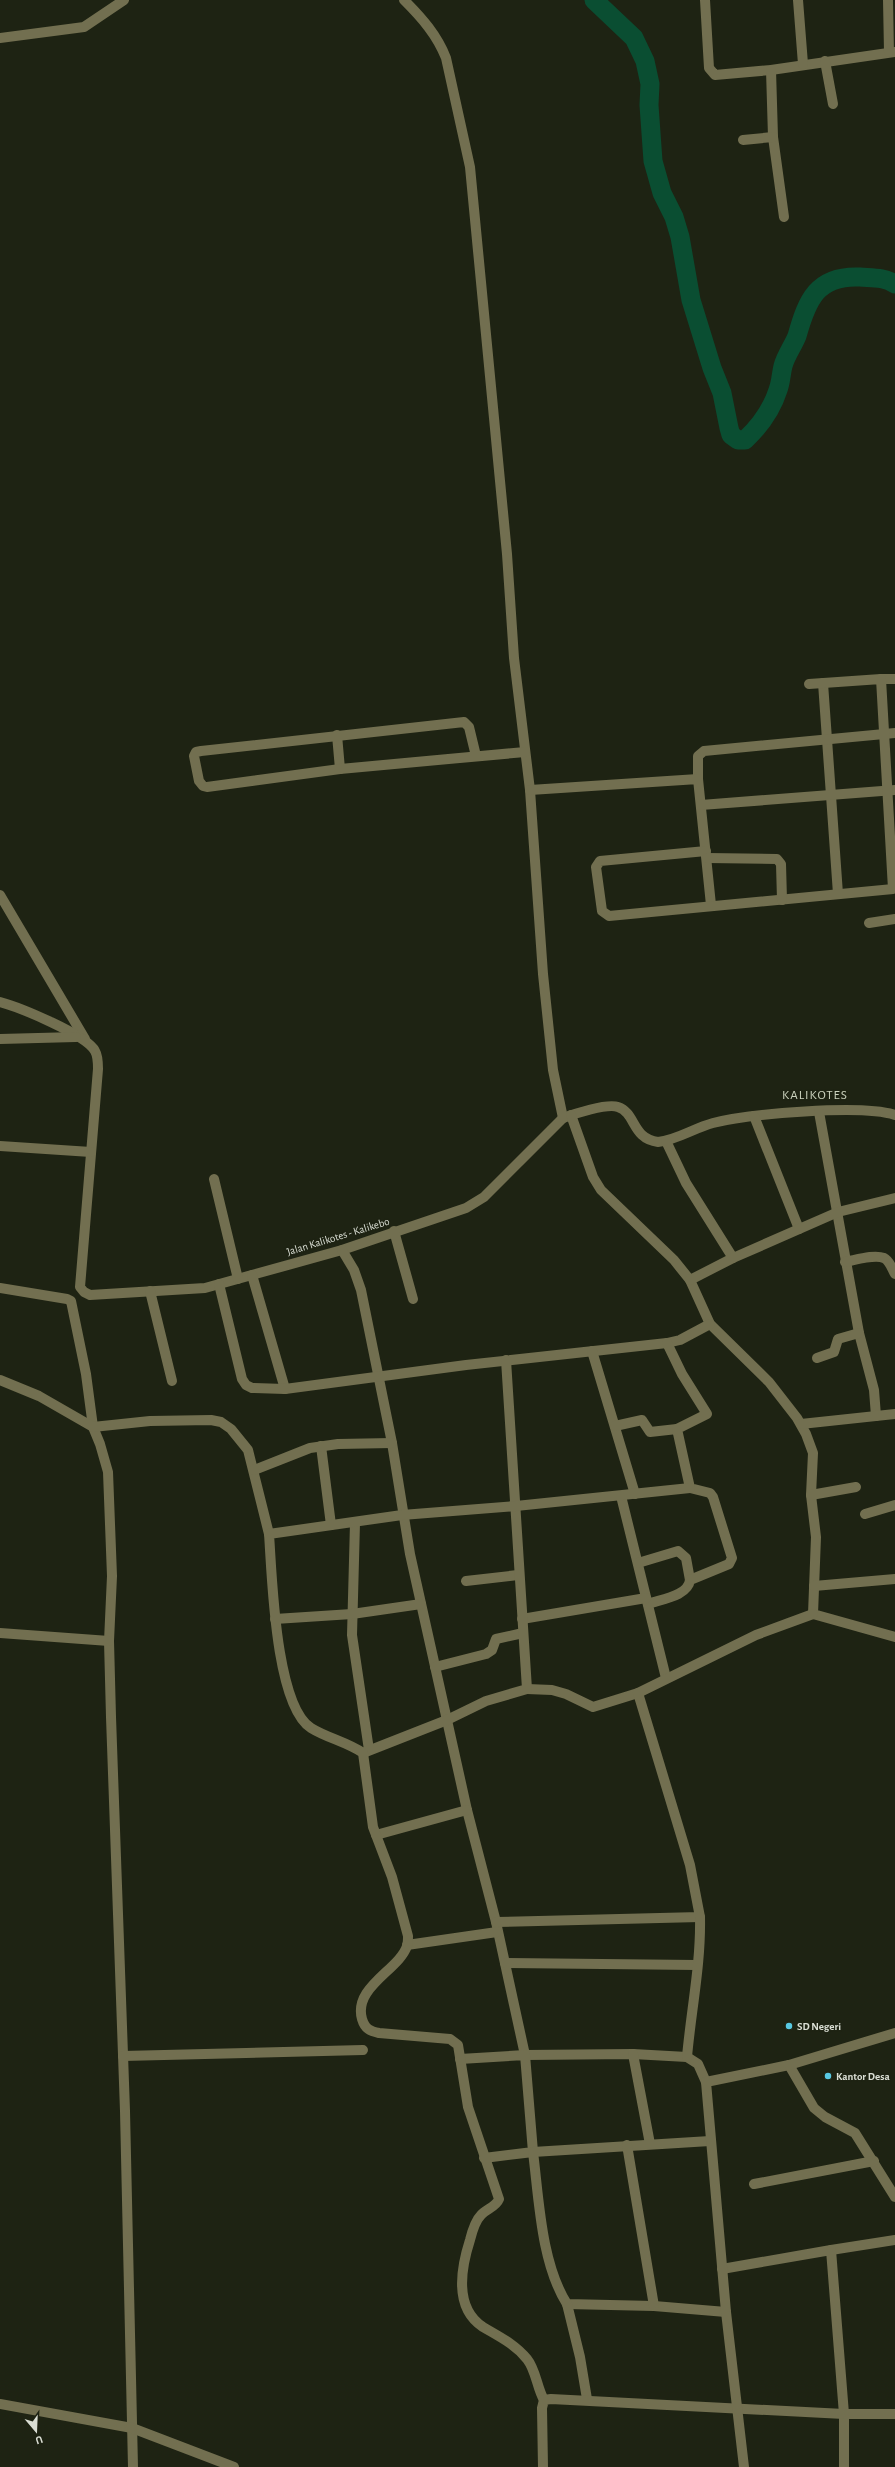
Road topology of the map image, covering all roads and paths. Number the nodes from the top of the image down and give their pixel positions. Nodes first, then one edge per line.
1 (124, 0) edge
2 (404, 0) edge
3 (705, 0) edge
4 (798, 0) edge
5 (888, 0) edge
6 (0, 38) edge
7 (892, 52) edge
8 (826, 61) junction
9 (804, 64) junction
10 (771, 70) junction
11 (833, 104) dead end
12 (772, 137) junction
13 (743, 140) dead end
14 (784, 217) dead end
15 (881, 679) junction
16 (895, 679) edge
17 (809, 684) dead end
18 (823, 684) junction
19 (895, 733) edge
20 (884, 734) junction
21 (337, 735) junction
22 (826, 740) junction
23 (525, 752) junction
24 (476, 756) junction
25 (340, 769) junction
26 (698, 779) junction
27 (530, 790) junction
28 (892, 791) edge
29 (830, 796) junction
30 (701, 805) junction
31 (706, 854) junction
32 (894, 889) edge
33 (838, 894) junction
34 (0, 895) edge
35 (782, 900) junction
36 (711, 905) junction
37 (895, 919) edge
38 (869, 923) dead end
39 (0, 1002) edge
40 (82, 1038) junction
41 (0, 1039) edge
42 (820, 1112) junction
43 (895, 1115) edge
44 (567, 1116) junction
45 (754, 1116) junction
46 (666, 1141) junction
47 (0, 1146) edge
48 (91, 1152) junction
49 (214, 1179) dead end
50 (895, 1198) edge
51 (838, 1212) junction
52 (799, 1229) junction
53 (394, 1231) junction
54 (342, 1250) junction
55 (733, 1258) junction
56 (845, 1262) junction
57 (252, 1274) junction
58 (895, 1274) edge
59 (238, 1279) junction
60 (690, 1280) junction
61 (219, 1284) junction
62 (80, 1287) junction
63 (0, 1288) edge
64 (150, 1291) junction
65 (412, 1299) dead end
66 (71, 1302) junction
67 (710, 1324) junction
68 (859, 1333) junction
69 (667, 1343) junction
70 (592, 1351) junction
71 (817, 1358) dead end
72 (506, 1360) junction
73 (378, 1376) junction
74 (0, 1380) edge
75 (172, 1381) dead end
76 (284, 1389) junction
77 (895, 1414) edge
78 (876, 1416) junction
79 (801, 1424) junction
80 (615, 1426) junction
81 (93, 1427) junction
82 (676, 1429) junction
83 (392, 1443) junction
84 (321, 1446) junction
85 (254, 1470) junction
86 (856, 1487) dead end
87 (690, 1488) junction
88 (635, 1494) junction
89 (811, 1495) junction
90 (621, 1496) junction
91 (895, 1505) edge
92 (516, 1506) junction
93 (864, 1514) dead end
94 (402, 1515) junction
95 (354, 1523) junction
96 (331, 1525) junction
97 (269, 1534) junction
98 (638, 1564) junction
99 (518, 1575) junction
100 (895, 1579) edge
101 (690, 1580) junction
102 (466, 1581) dead end
103 (814, 1586) junction
104 (647, 1601) junction
105 (421, 1604) junction
106 (352, 1614) junction
107 (813, 1614) junction
108 (275, 1619) junction
109 (522, 1619) junction
110 (0, 1633) edge
111 (523, 1633) junction
112 (895, 1637) edge
113 (109, 1641) junction
114 (436, 1667) junction
115 (666, 1678) junction
116 (527, 1689) junction
117 (638, 1693) junction
118 (447, 1720) junction
119 (366, 1752) junction
120 (467, 1810) junction
121 (376, 1834) junction
122 (700, 1917) junction
123 (496, 1922) junction
124 (497, 1932) junction
125 (407, 1945) junction
126 (505, 1963) junction
127 (697, 1965) junction
128 (895, 2033) edge
129 (363, 2050) dead end
130 (633, 2054) junction
131 (525, 2055) junction
132 (123, 2056) junction
133 (687, 2057) junction
134 (460, 2059) junction
135 (789, 2065) junction
136 (706, 2082) junction
137 (710, 2141) junction
138 (650, 2144) junction
139 (627, 2145) junction
140 (533, 2152) junction
141 (484, 2158) junction
142 (874, 2161) junction
143 (754, 2184) dead end
144 (895, 2197) edge
145 (895, 2240) edge
146 (831, 2250) junction
147 (722, 2268) junction
148 (567, 2304) junction
149 (654, 2306) junction
150 (726, 2312) junction
151 (587, 2399) junction
152 (544, 2400) junction
153 (0, 2404) edge
154 (738, 2409) junction
155 (844, 2414) junction
156 (895, 2414) edge
157 (132, 2424) junction
158 (133, 2467) edge
159 (234, 2467) edge
160 (543, 2467) edge
161 (744, 2467) edge
162 (844, 2467) edge

1 - 6 street
2 - 23 street
3 - 10 street
4 - 9 street
5 - 7 street
7 - 8 street
8 - 9 street
8 - 11 street
9 - 10 street
10 - 12 street
12 - 13 street
12 - 14 street
15 - 16 street
15 - 18 street
15 - 20 street
17 - 18 street
18 - 22 street
19 - 20 street
20 - 22 street
20 - 28 street
21 - 24 street
21 - 25 street
21 - 25 street
22 - 26 street
22 - 29 street
23 - 24 street
23 - 27 street
24 - 25 street
26 - 27 street
26 - 30 street
27 - 44 street
28 - 29 street
28 - 32 street
29 - 30 street
29 - 33 street
30 - 31 street
31 - 35 street
31 - 36 street
31 - 36 street
32 - 33 street
33 - 35 street
34 - 40 street
35 - 36 street
37 - 38 street
39 - 40 street
40 - 41 street
40 - 48 street
42 - 43 street
42 - 45 street
42 - 51 street
44 - 46 street
44 - 53 street, Jalan Kalikotes - Kalikebo
44 - 60 street
45 - 46 street
45 - 52 street
46 - 55 street
47 - 48 street
48 - 62 street
49 - 59 street
50 - 51 street
51 - 52 street
51 - 56 street
52 - 55 street
53 - 54 street, Jalan Kalikotes - Kalikebo
53 - 65 street
54 - 57 street, Jalan Kalikotes - Kalikebo
54 - 73 street
55 - 60 street
56 - 58 street
56 - 68 street
57 - 59 street, Jalan Kalikotes - Kalikebo
57 - 76 street
59 - 61 street, Jalan Kalikotes - Kalikebo
60 - 67 street
61 - 64 street, Jalan Kalikotes - Kalikebo
61 - 76 street
62 - 64 street, Jalan Kalikotes - Kalikebo
62 - 66 street
63 - 66 street
64 - 75 street
66 - 81 street
67 - 69 street
67 - 79 street
68 - 71 street
68 - 78 street
69 - 70 street
69 - 82 street
70 - 72 street
70 - 80 street
72 - 73 street
72 - 92 street
73 - 76 street
73 - 83 street
74 - 81 street
77 - 78 street
78 - 79 street
79 - 89 street
80 - 82 street
80 - 88 street
81 - 85 street
81 - 113 street
82 - 87 street
83 - 84 street
83 - 94 street
84 - 85 street
84 - 96 street
85 - 97 street
86 - 89 street
87 - 88 street
87 - 101 street
88 - 90 street
89 - 103 street
90 - 92 street
90 - 98 street
91 - 93 street
92 - 94 street
92 - 99 street
94 - 95 street
94 - 105 street
95 - 96 street
95 - 106 street
96 - 97 street
97 - 108 street
98 - 101 street
98 - 104 street
99 - 102 street
99 - 109 street
100 - 103 street
101 - 104 street
103 - 107 street
104 - 109 street
104 - 115 street
105 - 106 street
105 - 114 street
106 - 108 street
106 - 119 street
107 - 112 street
107 - 115 street
108 - 119 street
109 - 111 street
110 - 113 street
111 - 114 street
111 - 116 street
113 - 132 street
114 - 118 street
115 - 117 street
116 - 117 street
116 - 118 street
117 - 122 street
118 - 119 street
118 - 120 street
119 - 121 street
120 - 121 street
120 - 123 street
121 - 125 street
122 - 123 street
122 - 127 street
123 - 124 street
124 - 125 street
124 - 126 street
125 - 134 street
126 - 127 street
126 - 131 street
127 - 133 street
128 - 135 street
129 - 132 street
130 - 131 street
130 - 133 street
130 - 138 street
131 - 134 street
131 - 140 street
132 - 157 street
133 - 136 street
134 - 141 street
135 - 136 street
135 - 142 street
136 - 137 street
137 - 138 street
137 - 147 street
138 - 139 street
139 - 140 street
139 - 149 street
140 - 141 street
140 - 148 street
141 - 152 street
142 - 143 street
142 - 144 street
145 - 146 street
146 - 147 street
146 - 155 street
147 - 150 street
148 - 149 street
148 - 151 street
149 - 150 street
150 - 154 street
151 - 152 street
151 - 154 street
152 - 160 street
153 - 157 street
154 - 155 street
154 - 161 street
155 - 156 street
155 - 162 street
157 - 158 street
157 - 159 street

